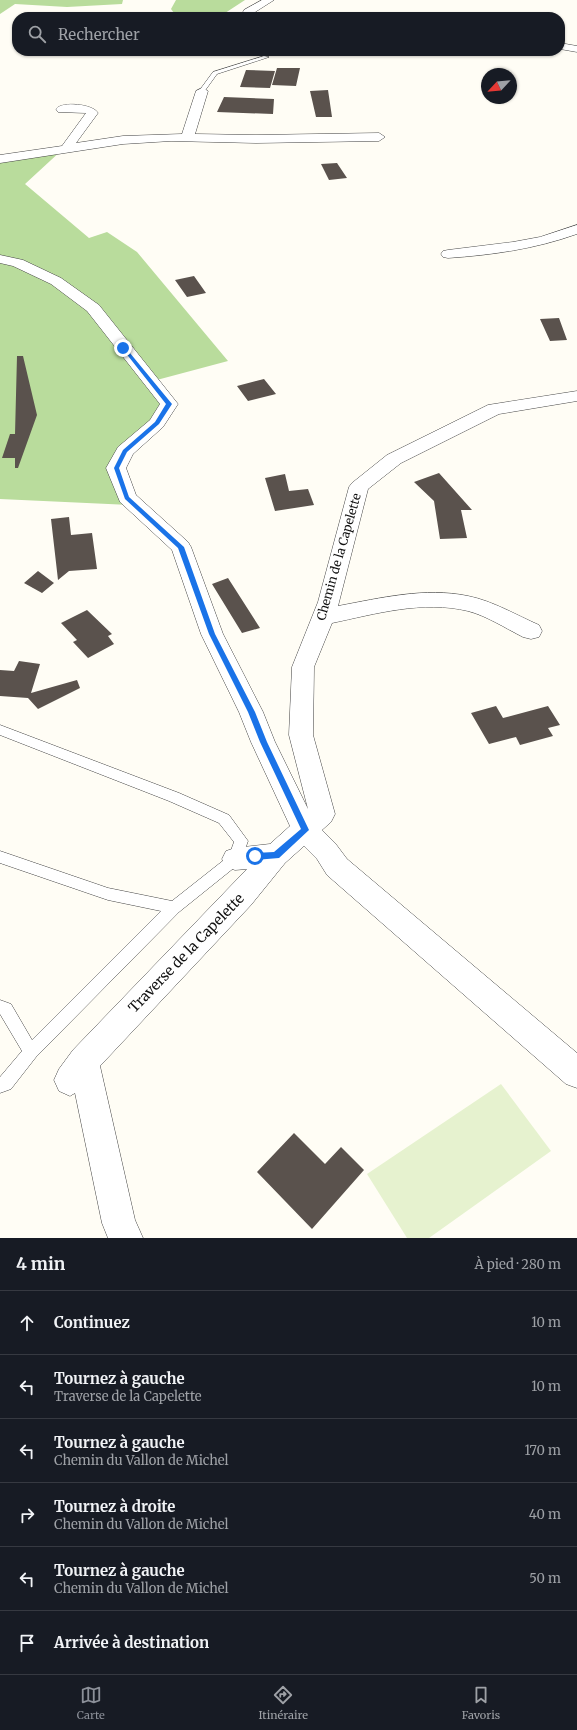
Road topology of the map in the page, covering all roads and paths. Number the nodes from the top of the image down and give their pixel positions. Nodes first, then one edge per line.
1 (269, 0) edge
2 (248, 12) dead end
3 (565, 47) edge
4 (577, 49) edge
5 (266, 57) dead end
6 (202, 91) joint
7 (62, 109) dead end
8 (379, 137) dead end
9 (187, 138) junction
10 (67, 147) junction
11 (0, 159) edge
12 (577, 229) edge
13 (448, 254) dead end
14 (0, 258) edge
15 (577, 396) edge
16 (323, 617) junction
17 (531, 631) dead end
18 (0, 730) edge
19 (306, 830) junction
20 (276, 856) junction
21 (0, 857) edge
22 (236, 859) junction
23 (174, 908) junction
24 (0, 1007) edge
25 (31, 1052) junction
26 (577, 1073) edge
27 (0, 1085) edge
28 (126, 1238) edge

1 - 2 street
3 - 4 street
5 - 6 lane
6 - 9 street
7 - 10 street
8 - 9 street
9 - 10 street
10 - 11 street
12 - 13 street
14 - 19 street
15 - 16 street, Chemin de la Capelette
16 - 17 street
16 - 19 street, Chemin de la Capelette
18 - 22 lane
19 - 20 street, Traverse de la Capelette
19 - 26 street
20 - 22 street
20 - 28 street, Traverse de la Capelette
21 - 23 lane
22 - 23 lane
23 - 25 lane
24 - 25 lane
25 - 27 lane

